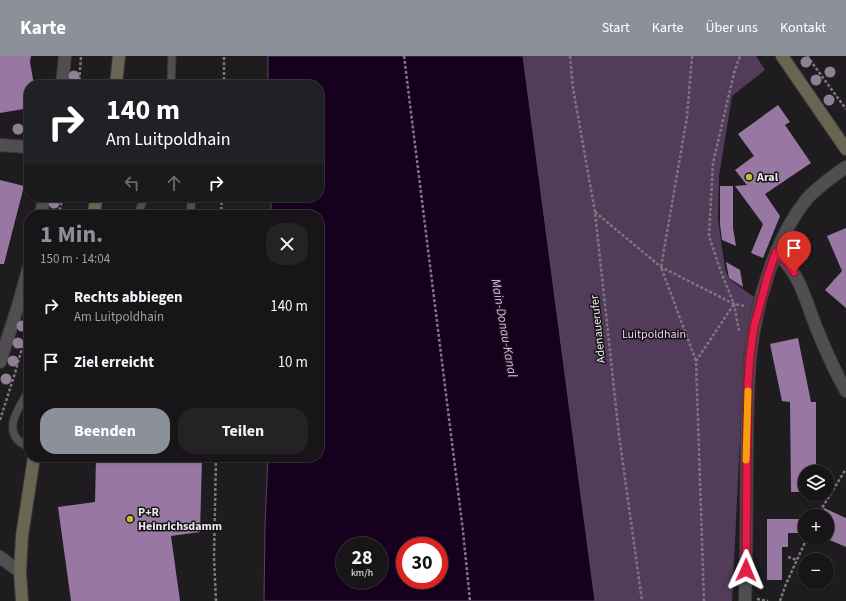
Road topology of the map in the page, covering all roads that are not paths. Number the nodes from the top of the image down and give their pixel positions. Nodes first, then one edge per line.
1 (65, 56) edge
2 (119, 56) edge
3 (172, 56) edge
4 (782, 56) edge
5 (63, 80) edge
6 (117, 80) edge
7 (171, 80) edge
8 (0, 146) edge
9 (24, 147) edge
10 (846, 148) edge
11 (846, 167) edge
12 (776, 252) junction
13 (24, 284) edge
14 (0, 362) edge
15 (846, 391) edge
16 (24, 400) edge
17 (24, 445) edge
18 (33, 462) edge
19 (0, 557) edge
20 (20, 572) junction
21 (22, 601) edge
22 (745, 601) edge

1 - 5 street
2 - 6 street
3 - 7 lane
4 - 10 street
8 - 9 street
11 - 12 street
12 - 15 street
12 - 22 street
13 - 14 street
16 - 17 lane
18 - 20 street
19 - 20 street
20 - 21 street

